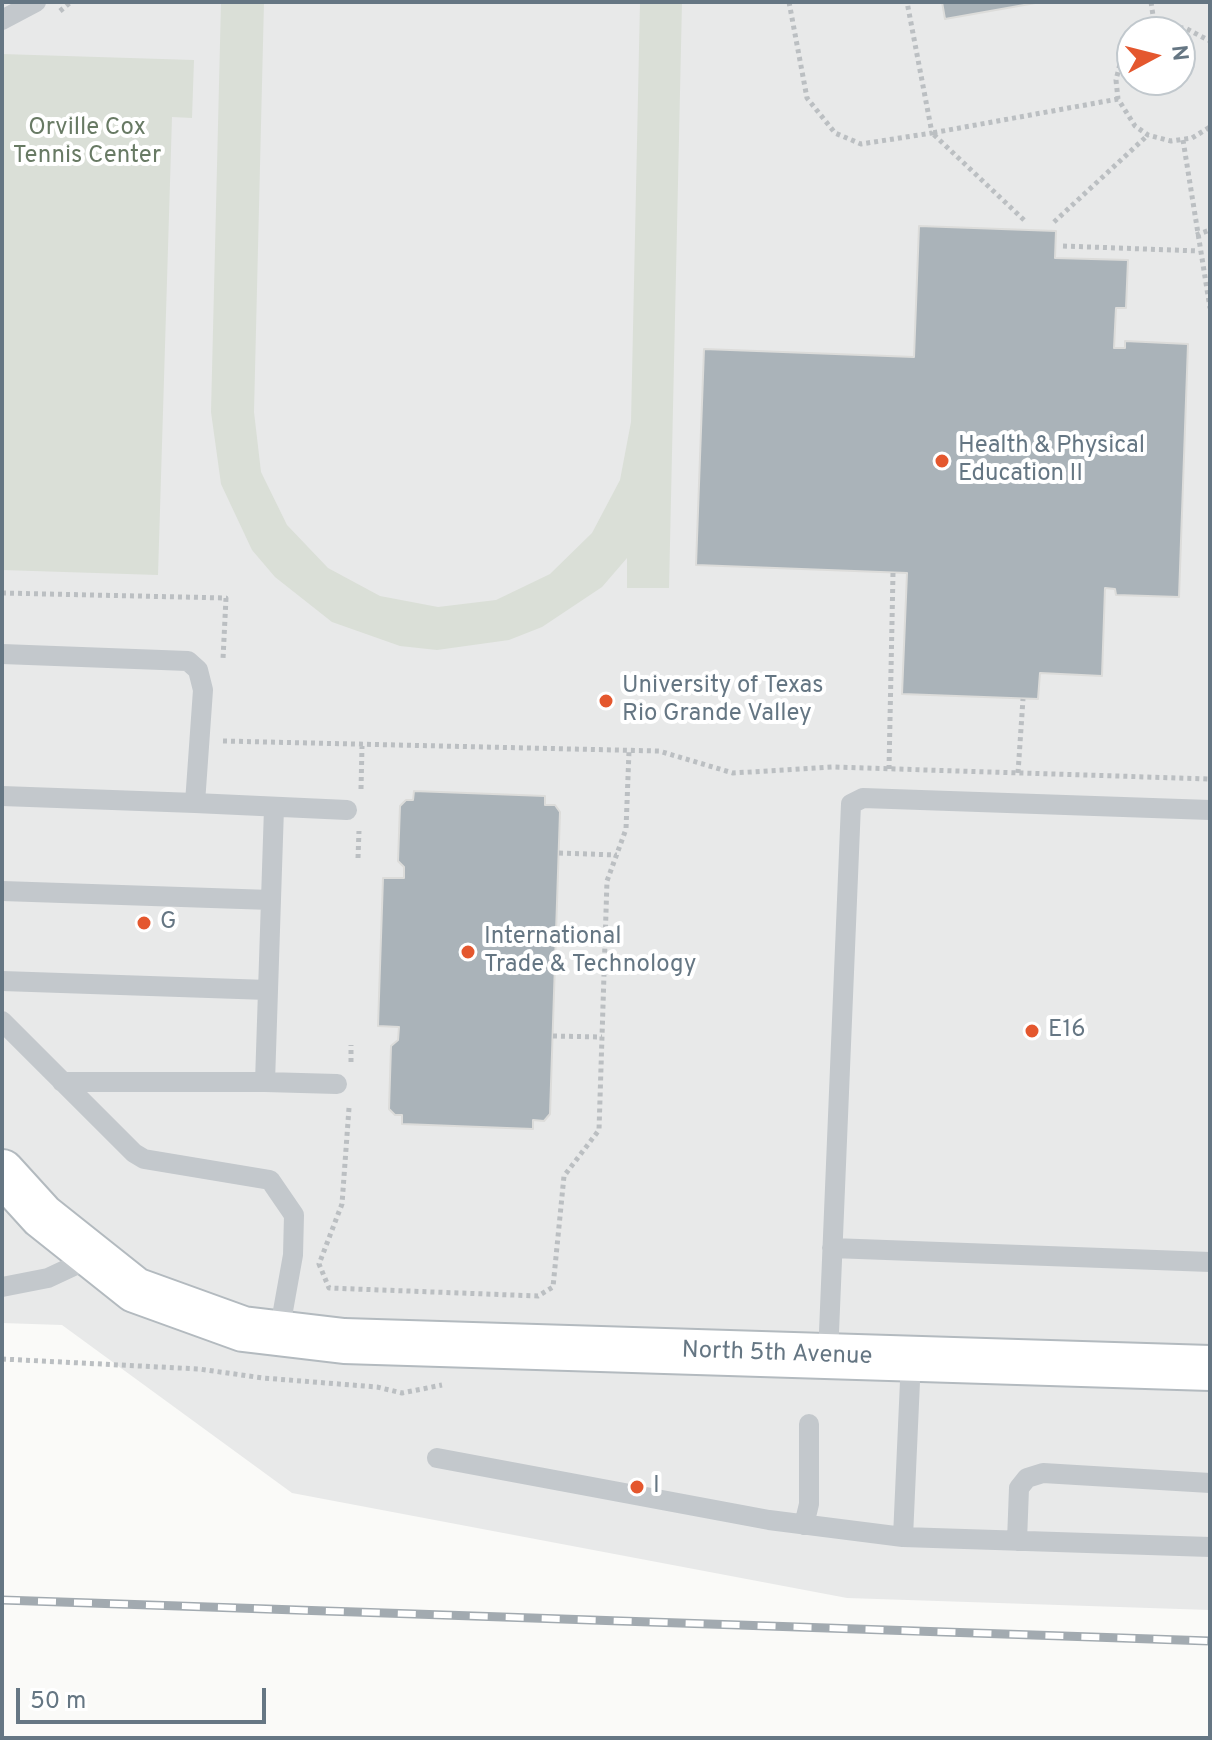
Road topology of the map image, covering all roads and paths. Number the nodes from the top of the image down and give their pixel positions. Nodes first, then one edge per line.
1 (36, 2) edge
2 (789, 2) edge
3 (907, 2) edge
4 (2, 20) edge
5 (1118, 99) joint
6 (1210, 127) edge
7 (932, 133) junction
8 (1148, 135) junction
9 (1183, 140) junction
10 (1024, 220) dead end
11 (1054, 222) dead end
12 (1210, 230) edge
13 (1196, 235) junction
14 (1063, 246) dead end
15 (1199, 251) junction
16 (1210, 308) edge
17 (893, 573) dead end
18 (2, 593) edge
19 (2, 654) edge
20 (223, 662) dead end
21 (1023, 699) dead end
22 (219, 740) dead end
23 (629, 751) junction
24 (889, 769) junction
25 (1018, 773) junction
26 (1210, 779) edge
27 (2, 796) edge
28 (195, 803) junction
29 (274, 808) junction
30 (347, 810) dead end
31 (1210, 810) edge
32 (559, 853) dead end
33 (617, 855) junction
34 (2, 891) edge
35 (271, 900) junction
36 (2, 981) edge
37 (268, 990) junction
38 (2, 1021) edge
39 (553, 1036) dead end
40 (602, 1037) junction
41 (351, 1045) dead end
42 (344, 1080) joint
43 (62, 1082) junction
44 (265, 1082) junction
45 (349, 1104) dead end
46 (2, 1172) edge
47 (832, 1248) junction
48 (93, 1257) junction
49 (1210, 1262) edge
50 (2, 1287) edge
51 (279, 1333) junction
52 (828, 1356) junction
53 (2, 1359) edge
54 (911, 1359) junction
55 (1210, 1368) edge
56 (443, 1385) dead end
57 (809, 1424) dead end
58 (437, 1458) dead end
59 (1210, 1483) edge
60 (804, 1525) junction
61 (903, 1537) junction
62 (1017, 1541) junction
63 (1210, 1547) edge

1 - 4 lane
2 - 7 path
3 - 7 path
5 - 7 path
5 - 8 path
6 - 9 path
7 - 10 path
8 - 9 path
8 - 11 path
9 - 13 path
12 - 13 path
13 - 15 path
14 - 15 path
15 - 16 path
17 - 24 path
18 - 20 path
19 - 28 lane
21 - 25 path
22 - 23 path
23 - 24 path
23 - 33 path
24 - 25 path
25 - 26 path
27 - 28 lane
28 - 29 lane
29 - 30 lane
29 - 35 lane
31 - 47 lane
32 - 33 path
33 - 40 path
34 - 35 lane
35 - 37 lane
36 - 37 lane
37 - 44 lane
38 - 43 lane
39 - 40 path
40 - 45 path
41 - 42 path
42 - 44 lane
43 - 44 lane
43 - 51 lane
46 - 48 street, North 5th Avenue
47 - 49 lane
47 - 52 lane
48 - 50 lane
48 - 51 street, North 5th Avenue
51 - 52 street, North 5th Avenue
52 - 54 street, North 5th Avenue
53 - 56 path
54 - 55 street, North 5th Avenue
54 - 61 lane
57 - 60 lane
58 - 60 lane
59 - 62 lane
60 - 61 lane
61 - 62 lane
62 - 63 lane

